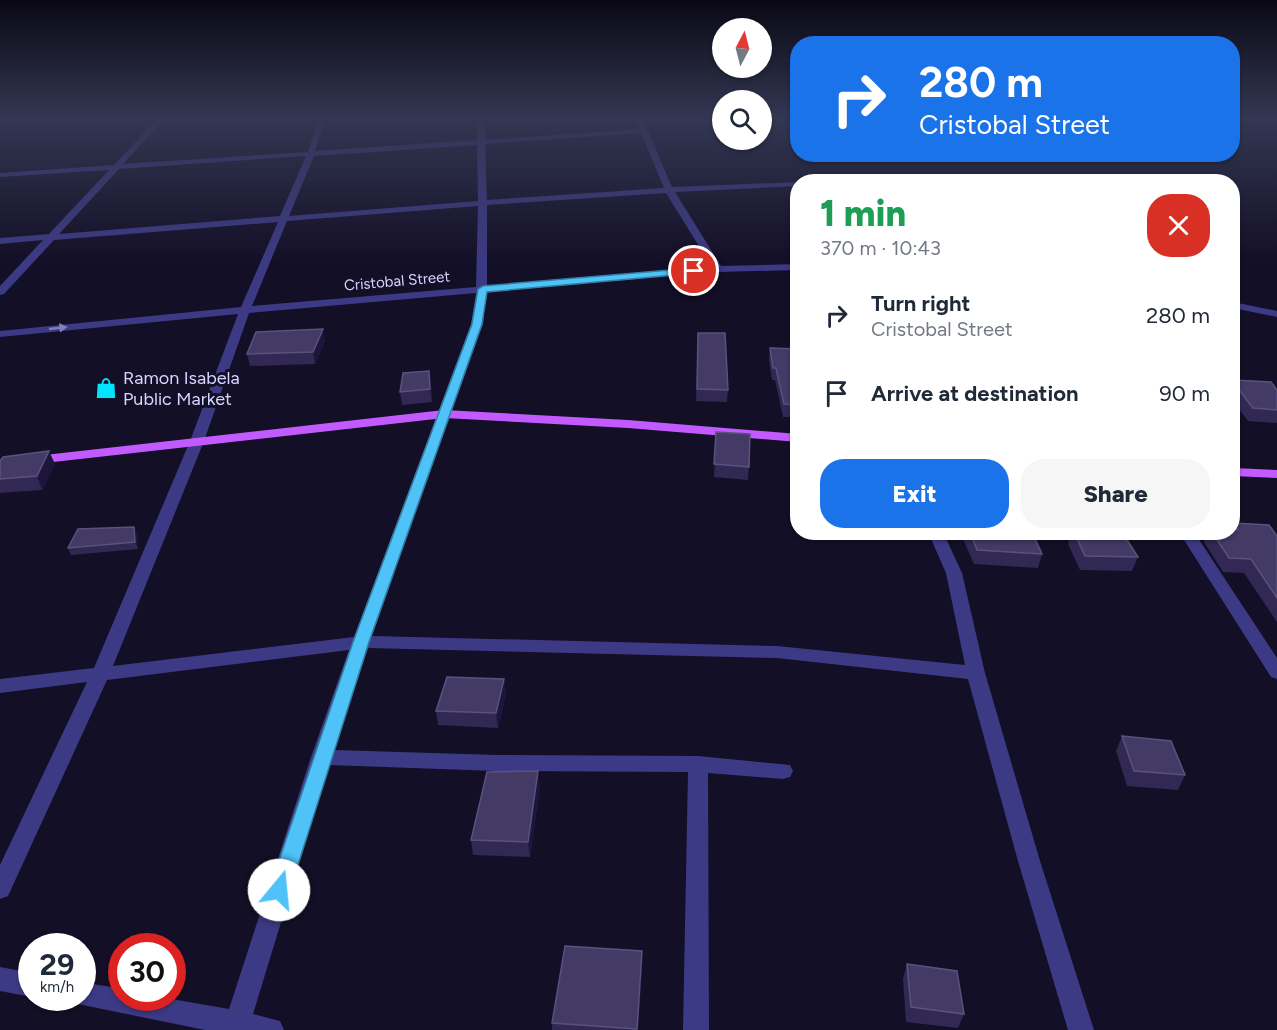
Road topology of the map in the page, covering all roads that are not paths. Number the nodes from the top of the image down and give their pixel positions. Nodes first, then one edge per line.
1 (133, 165) edge
2 (306, 165) edge
3 (482, 165) edge
4 (659, 165) edge
5 (119, 166) junction
6 (0, 175) edge
7 (790, 184) edge
8 (669, 190) junction
9 (484, 203) junction
10 (282, 220) junction
11 (52, 236) junction
12 (0, 241) edge
13 (790, 267) edge
14 (718, 269) junction
15 (483, 289) junction
16 (0, 292) edge
17 (1240, 306) edge
18 (245, 310) junction
19 (1277, 314) edge
20 (0, 334) edge
21 (444, 414) junction
22 (790, 437) edge
23 (197, 441) junction
24 (0, 464) edge
25 (1240, 472) edge
26 (1277, 474) edge
27 (939, 540) edge
28 (1191, 540) edge
29 (361, 642) junction
30 (101, 672) junction
31 (1277, 672) edge
32 (976, 673) junction
33 (0, 686) edge
34 (321, 757) junction
35 (698, 764) junction
36 (783, 771) dead end
37 (0, 889) edge
38 (0, 979) edge
39 (18, 982) edge
40 (96, 997) edge
41 (236, 1026) edge
42 (271, 1030) edge
43 (696, 1030) edge
44 (1081, 1030) edge

1 - 5 street
2 - 10 street
3 - 9 street
4 - 8 street
5 - 6 street
5 - 11 street
7 - 8 street
8 - 9 street
8 - 14 street
9 - 10 street
9 - 15 street
10 - 11 street
10 - 18 street
11 - 12 street
11 - 16 street
13 - 14 street, Cristobal Street
14 - 15 street, Cristobal Street
15 - 18 street, Cristobal Street
15 - 21 street
17 - 19 street
20 -> 18 street, Cristobal Street
18 - 23 street
21 - 22 main road
21 - 23 main road
21 - 29 street
23 - 24 main road
23 - 30 street
25 - 26 main road
27 - 32 street
28 - 31 street
29 - 30 street
29 - 32 street
29 - 34 street
30 - 33 street
30 - 37 street
32 - 44 street
34 - 35 street
34 - 41 street
35 - 36 street
35 - 43 street
38 - 39 street
40 - 41 street
41 - 42 street

